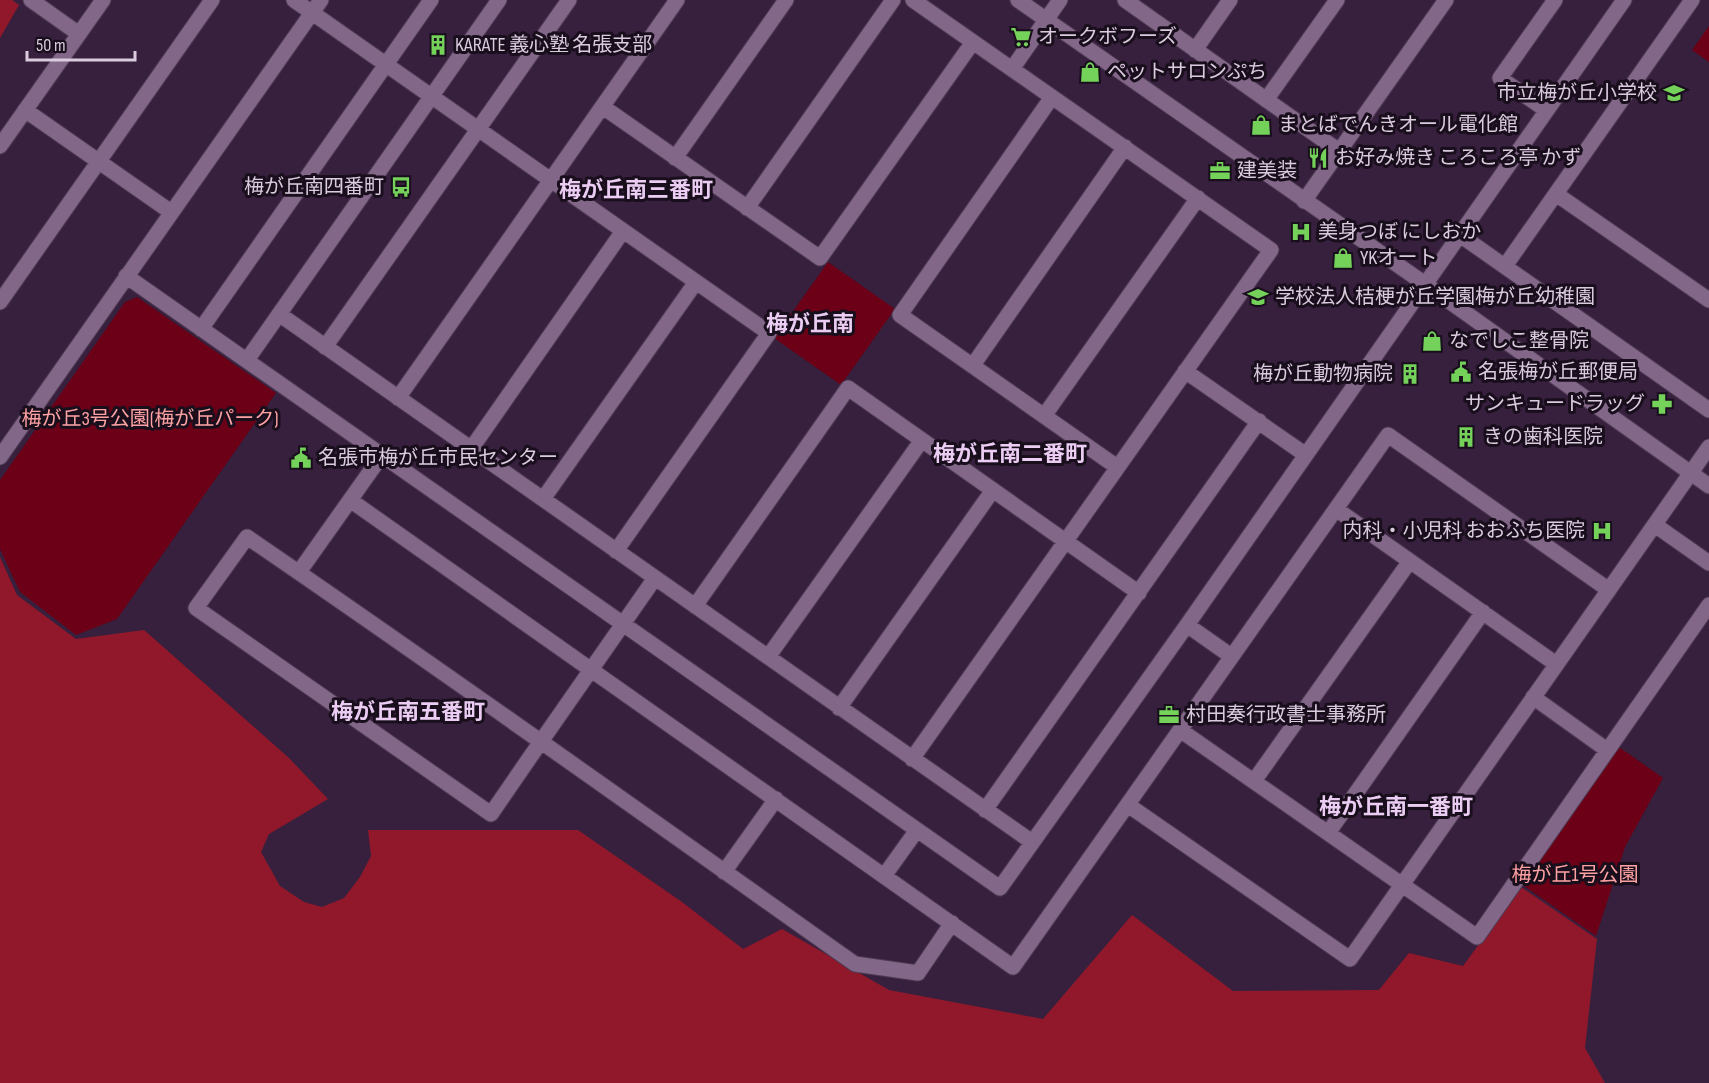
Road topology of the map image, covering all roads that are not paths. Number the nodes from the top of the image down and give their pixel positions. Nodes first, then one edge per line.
1 (31, 0) edge
2 (103, 0) edge
3 (212, 0) edge
4 (294, 0) edge
5 (431, 0) edge
6 (499, 0) edge
7 (568, 0) edge
8 (677, 0) edge
9 (786, 0) edge
10 (893, 0) edge
11 (913, 0) edge
12 (1018, 0) edge
13 (1060, 0) edge
14 (1125, 0) edge
15 (1230, 0) edge
16 (1337, 0) edge
17 (1446, 0) edge
18 (1555, 0) edge
19 (1624, 0) edge
20 (1692, 0) edge
21 (316, 6) edge
22 (1046, 20) junction
23 (79, 34) junction
24 (973, 42) junction
25 (1195, 50) junction
26 (385, 64) junction
27 (1012, 69) junction
28 (432, 97) junction
29 (1052, 97) junction
30 (1266, 100) junction
31 (603, 107) junction
32 (1546, 110) junction
33 (25, 111) junction
34 (478, 129) junction
35 (0, 146) edge
36 (1125, 147) junction
37 (1340, 151) junction
38 (675, 158) junction
39 (99, 162) junction
40 (550, 181) junction
41 (1556, 194) junction
42 (1197, 198) junction
43 (1304, 201) junction
44 (747, 208) junction
45 (171, 212) junction
46 (623, 231) junction
47 (1460, 235) junction
48 (1505, 266) junction
49 (126, 276) junction
50 (696, 282) junction
51 (1425, 284) junction
52 (1709, 300) edge
53 (0, 302) edge
54 (279, 314) junction
55 (201, 328) junction
56 (325, 347) junction
57 (247, 360) junction
58 (973, 365) junction
59 (1185, 370) junction
60 (398, 398) junction
61 (1709, 410) edge
62 (1044, 416) junction
63 (1259, 421) junction
64 (921, 440) junction
65 (1709, 447) edge
66 (471, 449) junction
67 (382, 455) junction
68 (1306, 455) junction
69 (0, 457) edge
70 (1117, 467) junction
71 (1692, 472) junction
72 (1709, 486) edge
73 (993, 490) junction
74 (543, 499) junction
75 (350, 500) junction
76 (1336, 509) junction
77 (1655, 525) junction
78 (1066, 541) junction
79 (616, 551) junction
80 (1410, 561) junction
81 (1709, 563) edge
82 (299, 572) junction
83 (655, 578) junction
84 (1609, 590) junction
85 (1139, 593) junction
86 (1709, 605) edge
87 (695, 606) junction
88 (1483, 612) junction
89 (623, 624) junction
90 (1187, 625) junction
91 (1231, 656) junction
92 (768, 657) junction
93 (1556, 664) junction
94 (591, 670) junction
95 (1533, 697) junction
96 (840, 708) junction
97 (1180, 730) junction
98 (540, 742) junction
99 (1607, 750) junction
100 (912, 759) junction
101 (1254, 781) junction
102 (776, 799) junction
103 (1128, 805) junction
104 (985, 810) junction
105 (917, 830) junction
106 (1328, 833) junction
107 (1032, 842) junction
108 (724, 872) junction
109 (884, 876) junction
110 (1402, 885) junction
111 (951, 923) junction

1 - 23 street
2 - 23 street
3 - 39 street
4 - 21 street
5 - 26 street
6 - 28 street
7 - 34 street
8 - 31 street
9 - 38 street
10 - 44 street
11 - 24 street
12 - 22 street
13 - 22 street
14 - 25 street
15 - 25 street
16 - 30 street
17 - 37 street
18 - 32 street
19 - 32 street
20 - 41 street
21 - 26 street
21 - 45 street
22 - 27 street
22 - 43 street
23 - 33 street
24 - 27 street
24 - 44 street
25 - 30 street
26 - 28 street
26 - 55 street
27 - 29 street
28 - 34 street
28 - 54 street
29 - 36 street
29 - 58 street
30 - 37 street
31 - 38 street
31 - 40 street
32 - 47 street
33 - 35 street
33 - 39 street
34 - 40 street
34 - 56 street
36 - 42 street
36 - 58 street
37 - 43 street
38 - 44 street
39 - 45 street
39 - 53 street
40 - 46 street
40 - 60 street
41 - 48 street
41 - 52 street
42 - 59 street
42 - 62 street
43 - 51 street
45 - 49 street
46 - 50 street
46 - 66 street
47 - 48 street
47 - 51 street
48 - 61 street
49 - 55 street
49 - 69 street
50 - 74 street
50 - 79 street
51 - 68 street
51 - 71 street
54 - 56 street
54 - 57 street
55 - 57 street
56 - 60 street
57 - 67 street
58 - 62 street
59 - 63 street
59 - 70 street
60 - 66 street
62 - 70 street
63 - 68 street
63 - 85 street
64 - 73 street
64 - 87 street
64 - 92 street
65 - 71 street
66 - 74 street
67 - 75 street
67 - 89 street
68 - 90 street
70 - 78 street
71 - 72 street
71 - 77 street
73 - 78 street
73 - 96 street
74 - 79 street
75 - 82 street
75 - 94 street
76 - 80 street
76 - 84 street
76 - 91 street
77 - 81 street
77 - 84 street
78 - 85 street
78 - 100 street
79 - 83 street
80 - 88 street
80 - 101 street
82 - 98 street
82 - 98 street
83 - 87 street
83 - 89 street
84 - 93 street
85 - 104 street
86 - 99 street
87 - 92 street
88 - 93 street
88 - 106 street
89 - 94 street
89 - 105 street
90 - 91 street
90 - 107 street
91 - 97 street
92 - 96 street
93 - 95 street
94 - 98 street
94 - 102 street
95 - 99 street
95 - 110 street
96 - 100 street
97 - 101 street
97 - 103 street
98 - 108 street
99 - 110 street
100 - 104 street
101 - 106 street
102 - 108 street
102 - 109 street
103 - 110 street
103 - 111 street
104 - 107 street
105 - 107 street
105 - 109 street
106 - 110 street
108 - 111 street
109 - 111 street

